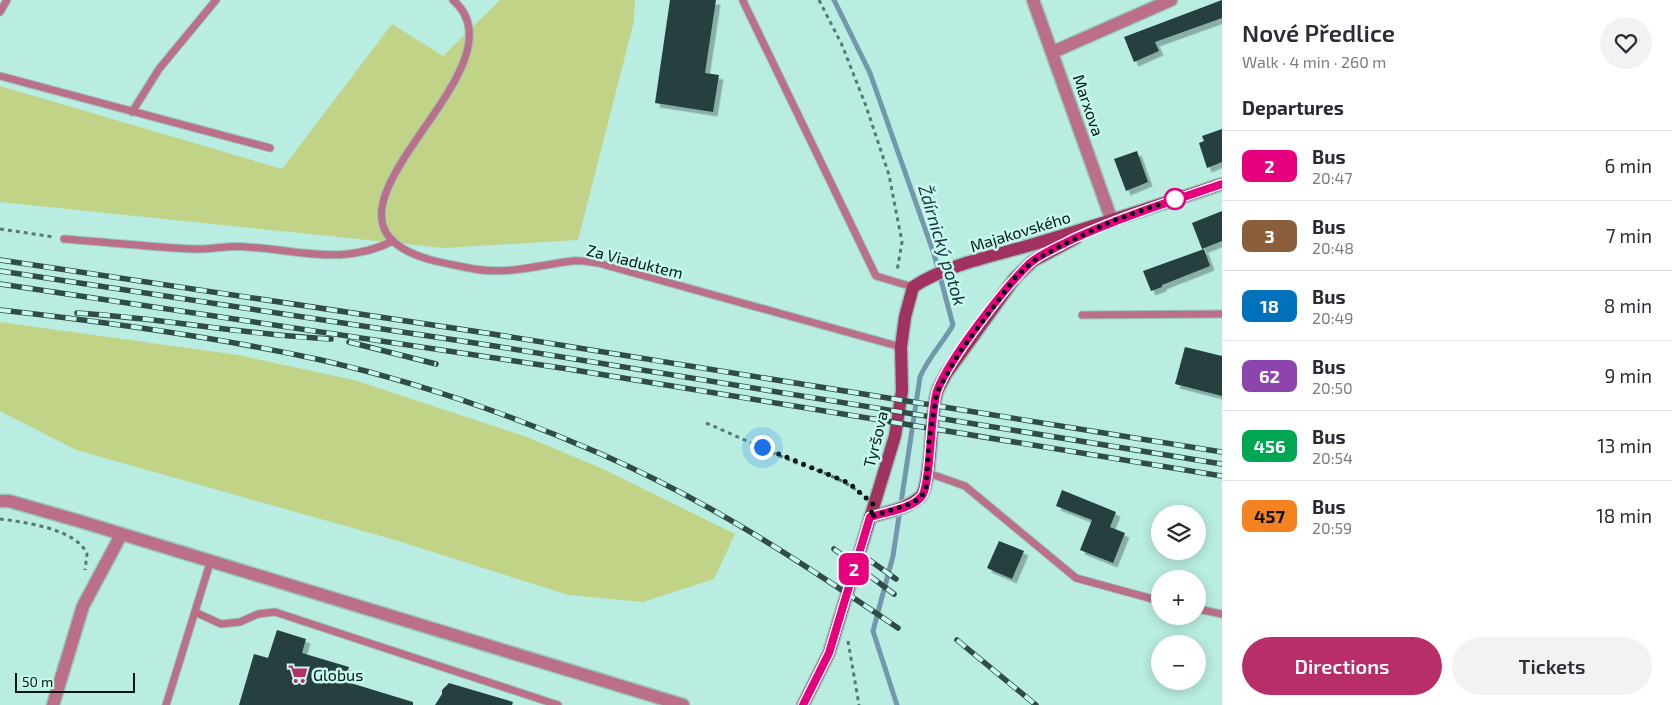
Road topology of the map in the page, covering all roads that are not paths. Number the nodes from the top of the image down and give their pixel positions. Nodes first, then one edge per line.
1 (7, 0) edge
2 (216, 0) edge
3 (454, 0) edge
4 (1033, 0) edge
5 (1171, 0) edge
6 (743, 1) edge
7 (0, 12) edge
8 (1053, 52) junction
9 (0, 76) edge
10 (132, 112) junction
11 (270, 148) dead end
12 (1222, 184) edge
13 (1112, 221) junction
14 (64, 238) road end
15 (393, 241) junction
16 (912, 287) junction
17 (1222, 314) edge
18 (1082, 315) dead end
19 (901, 347) junction
20 (928, 473) junction
21 (0, 501) edge
22 (872, 511) junction
23 (121, 535) junction
24 (210, 563) junction
25 (1151, 599) edge
26 (1206, 611) edge
27 (195, 612) junction
28 (1222, 614) edge
29 (654, 701) edge
30 (53, 705) edge
31 (166, 705) edge
32 (558, 705) edge
33 (683, 705) edge
34 (802, 705) edge

1 - 7 lane
2 - 10 lane
3 - 15 lane
4 - 8 street, Marxova
5 - 8 street
6 - 16 lane
8 - 13 street, Marxova
9 - 10 lane
10 - 11 lane
12 - 13 main road, Majakovského
13 - 16 main road, Majakovského
13 - 20 main road, Majakovského
14 - 15 lane
15 - 19 lane, Za Viaduktem
16 - 19 main road
17 - 18 lane
19 - 22 main road, Tyršova
20 - 22 main road, Majakovského
20 - 25 lane
21 - 23 street
22 - 34 main road, Tyršova
23 - 24 street
23 - 30 street
24 - 27 lane
24 - 29 street
26 - 28 lane
27 - 31 lane
27 - 32 lane
29 - 33 street

